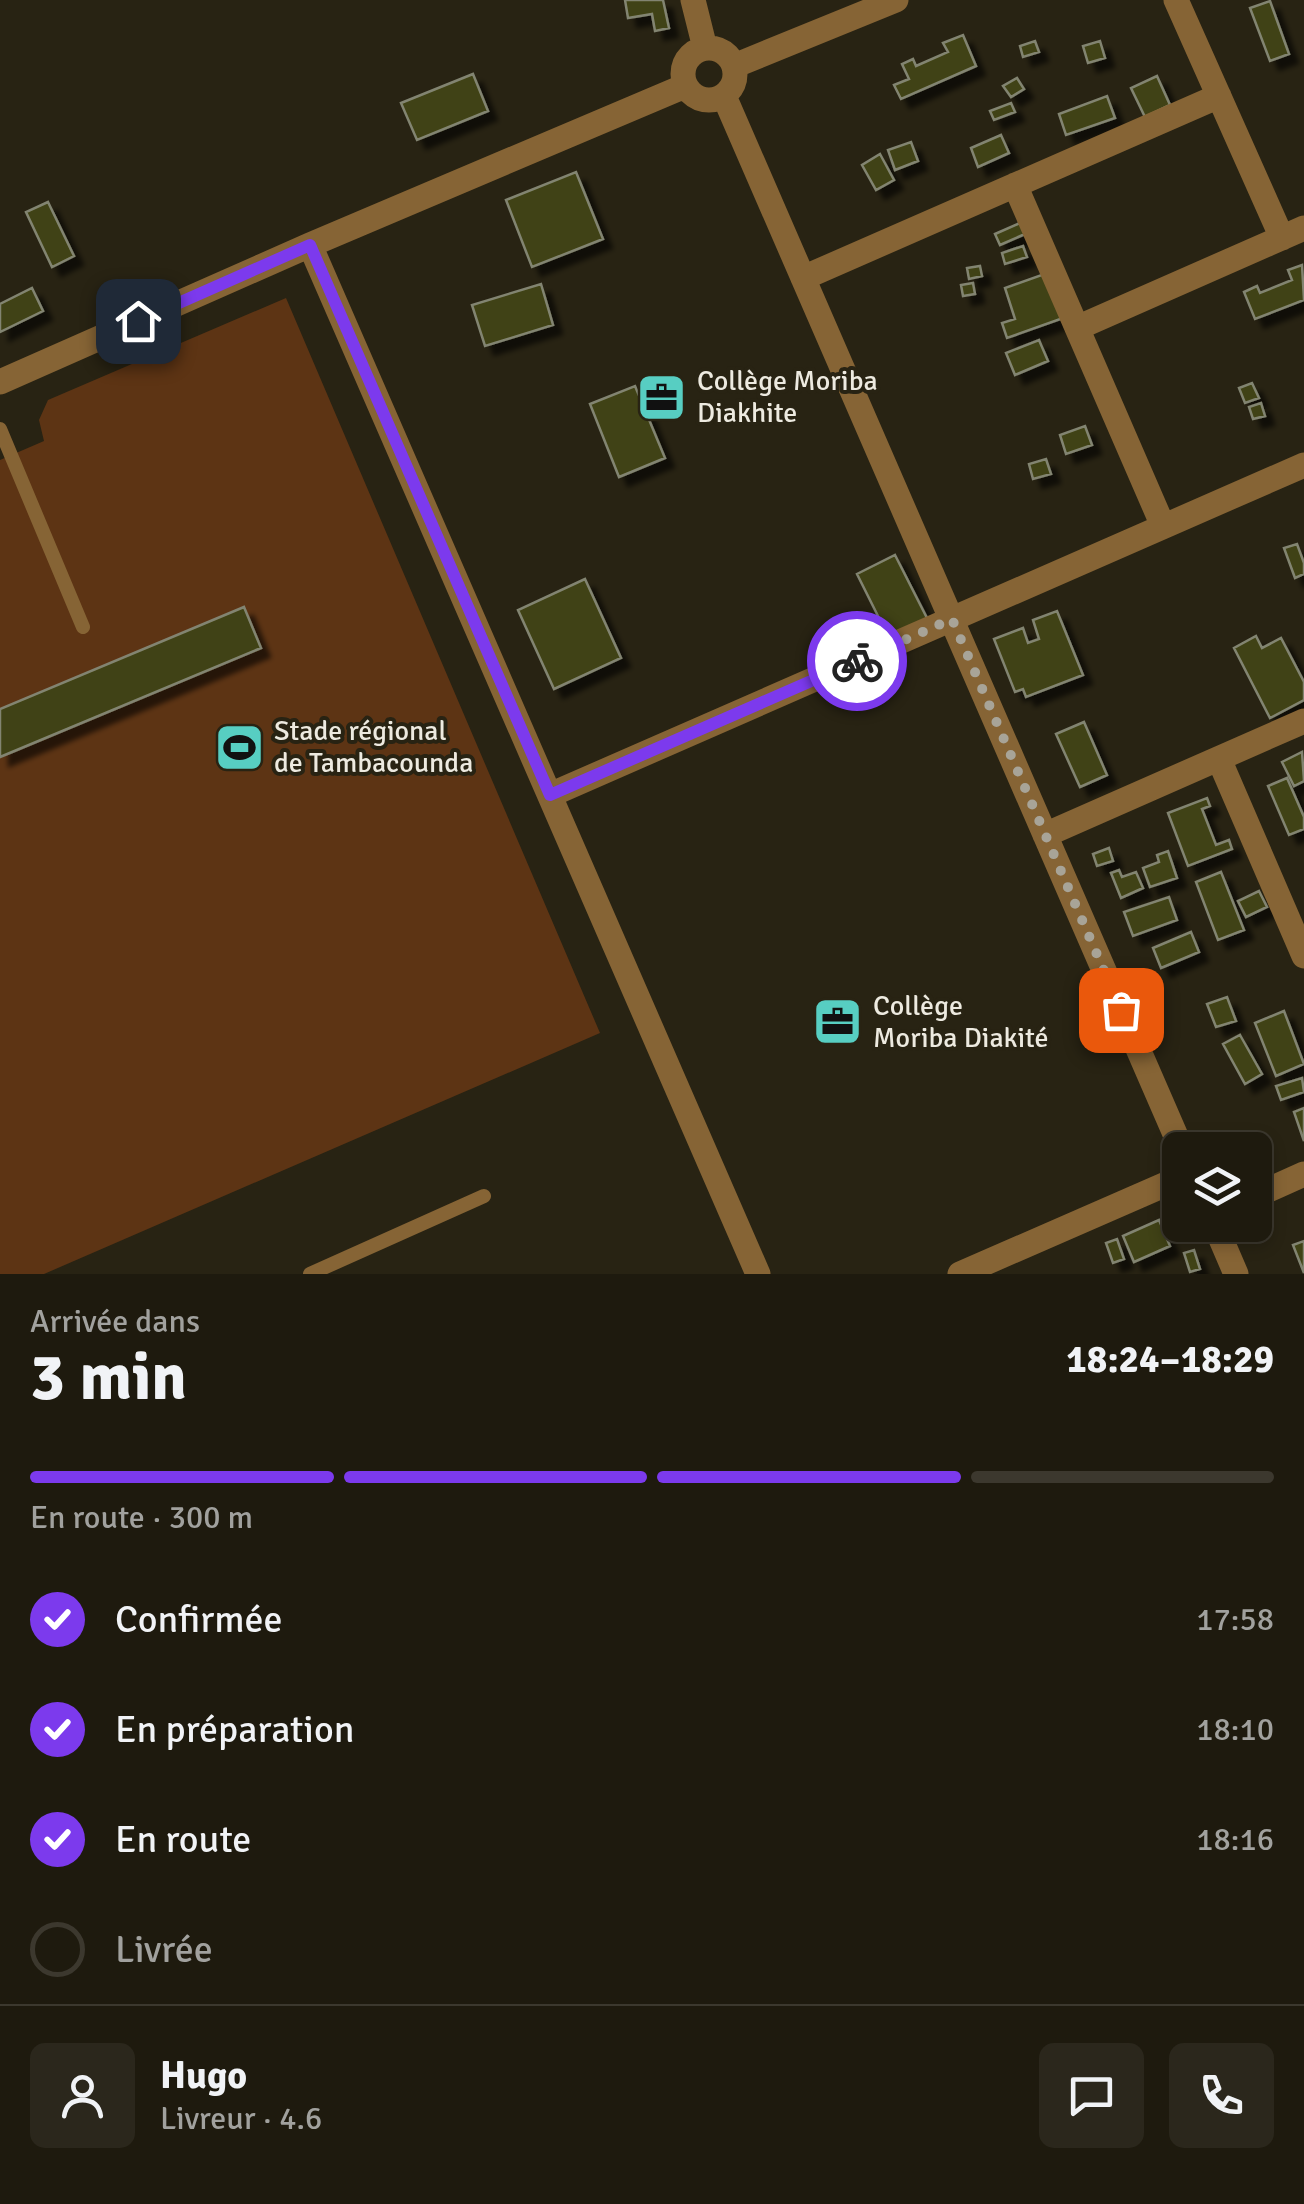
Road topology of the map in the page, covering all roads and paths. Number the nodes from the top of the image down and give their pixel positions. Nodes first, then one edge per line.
1 (694, 0) edge
2 (896, 0) edge
3 (1176, 0) edge
4 (705, 48) junction
5 (734, 66) junction
6 (685, 86) junction
7 (724, 96) junction
8 (1219, 96) junction
9 (1015, 185) junction
10 (1293, 233) edge
11 (310, 245) junction
12 (804, 278) junction
13 (1077, 328) junction
14 (0, 382) edge
15 (0, 428) edge
16 (1304, 465) edge
17 (1163, 526) junction
18 (952, 619) junction
19 (83, 627) dead end
20 (1304, 721) edge
21 (1218, 759) junction
22 (550, 795) junction
23 (1045, 835) junction
24 (1304, 956) edge
25 (1174, 1132) edge
26 (1304, 1174) edge
27 (1162, 1186) edge
28 (1272, 1188) edge
29 (484, 1196) dead end
30 (1222, 1242) edge
31 (310, 1274) edge
32 (758, 1274) edge
33 (960, 1274) edge
34 (1236, 1274) edge

1 - 4 street
2 - 5 street
3 - 8 street
4 - 5 street
4 - 6 street
5 - 7 street
6 - 7 street
6 - 11 street
7 - 12 street
8 - 9 street
8 - 10 street
9 - 12 street
9 - 13 street
10 - 13 street
11 - 14 street
11 - 22 street
12 - 18 street
13 - 17 street
15 - 19 lane
16 - 17 street
17 - 18 street
18 - 22 street
18 - 23 street
20 - 21 street
21 - 23 street
21 - 24 street
22 - 32 street
23 - 25 street
26 - 28 street
27 - 33 street
29 - 31 lane
30 - 34 street

